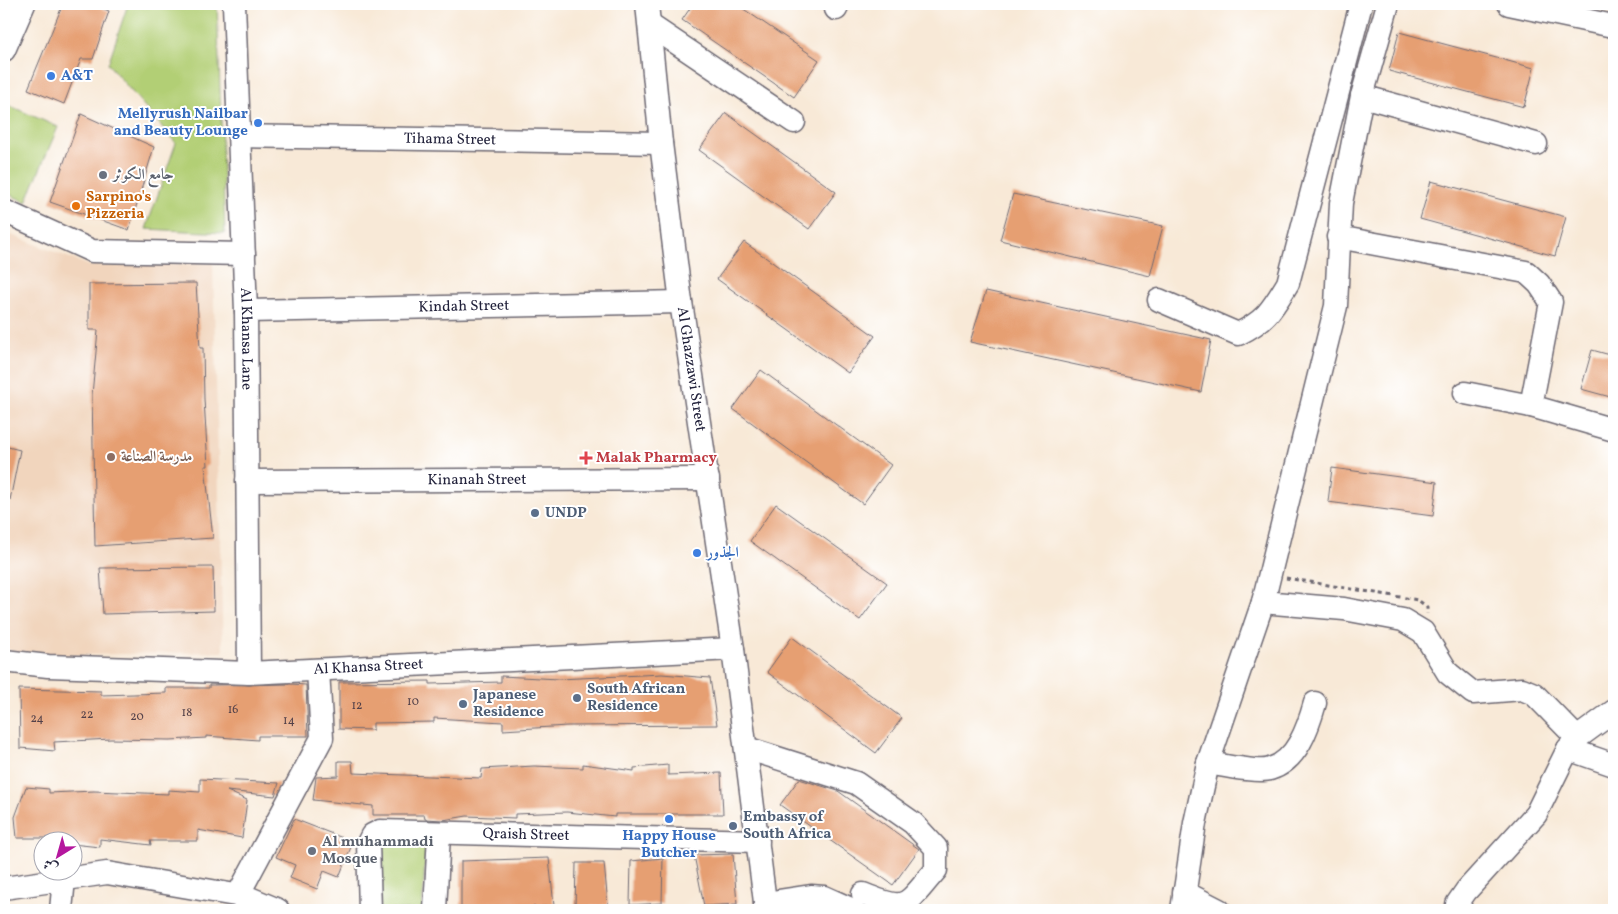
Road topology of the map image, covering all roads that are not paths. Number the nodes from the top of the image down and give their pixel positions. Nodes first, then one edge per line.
1 (24, 4) edge
2 (234, 4) edge
3 (1362, 4) edge
4 (1388, 4) edge
5 (1508, 4) edge
6 (649, 14) edge
7 (1612, 26) dead end
8 (4, 50) edge
9 (1362, 96) junction
10 (794, 122) dead end
11 (239, 136) junction
12 (661, 143) junction
13 (1536, 144) dead end
14 (4, 211) edge
15 (1338, 237) junction
16 (244, 254) junction
17 (1159, 300) dead end
18 (681, 302) junction
19 (246, 311) junction
20 (1464, 393) dead end
21 (1530, 406) junction
22 (1614, 430) edge
23 (708, 479) junction
24 (247, 481) junction
25 (1263, 602) junction
26 (733, 649) junction
27 (4, 661) edge
28 (318, 670) junction
29 (249, 673) junction
30 (1315, 704) dead end
31 (1614, 711) edge
32 (1572, 744) junction
33 (746, 748) junction
34 (1208, 763) junction
35 (1614, 765) edge
36 (439, 834) junction
37 (758, 841) junction
38 (82, 877) edge
39 (44, 882) edge
40 (64, 882) edge
41 (4, 888) edge
42 (238, 895) junction
43 (1183, 901) edge
44 (858, 902) edge
45 (766, 907) edge
46 (60, 910) edge
47 (278, 910) edge
48 (370, 910) edge
49 (435, 910) edge
50 (1219, 910) edge
51 (1457, 910) edge

1 - 8 street
2 - 11 street, Al Khansa Lane
3 - 17 street
4 - 9 street
5 - 7 street
6 - 10 street
6 - 12 street, Al Ghazzawi Street
9 - 13 street
9 - 15 street
11 - 12 street, Tihama Street
11 - 16 street, Al Khansa Lane
12 - 18 street, Al Ghazzawi Street
14 - 16 street
15 - 21 street
15 - 25 street
16 - 19 street, Al Khansa Lane
18 - 19 street, Kindah Street
18 - 23 street, Al Ghazzawi Street
19 - 24 street, Al Khansa Lane
20 - 21 street
21 - 22 street
23 - 24 street, Kinanah Street
23 - 26 street, Al Ghazzawi Street
24 - 29 street, Al Khansa Lane
25 - 32 street
25 - 34 street
26 - 28 street, Al Khansa Street
26 - 33 street, Al Ghazzawi Street
27 - 29 street, Al Khansa Street
28 - 29 street, Al Khansa Street
28 - 42 street
30 - 34 street
31 - 32 street
32 - 35 street
32 - 51 street
33 - 37 street, Al Ghazzawi Street
33 - 44 street
34 - 43 street
36 - 37 street, Qraish Street
36 - 48 street, Qraish Street
36 - 49 street
37 - 45 street, Al Ghazzawi Street
38 - 42 street
39 - 41 street
40 - 46 street
42 - 47 street
43 - 50 street
44 - 45 street

